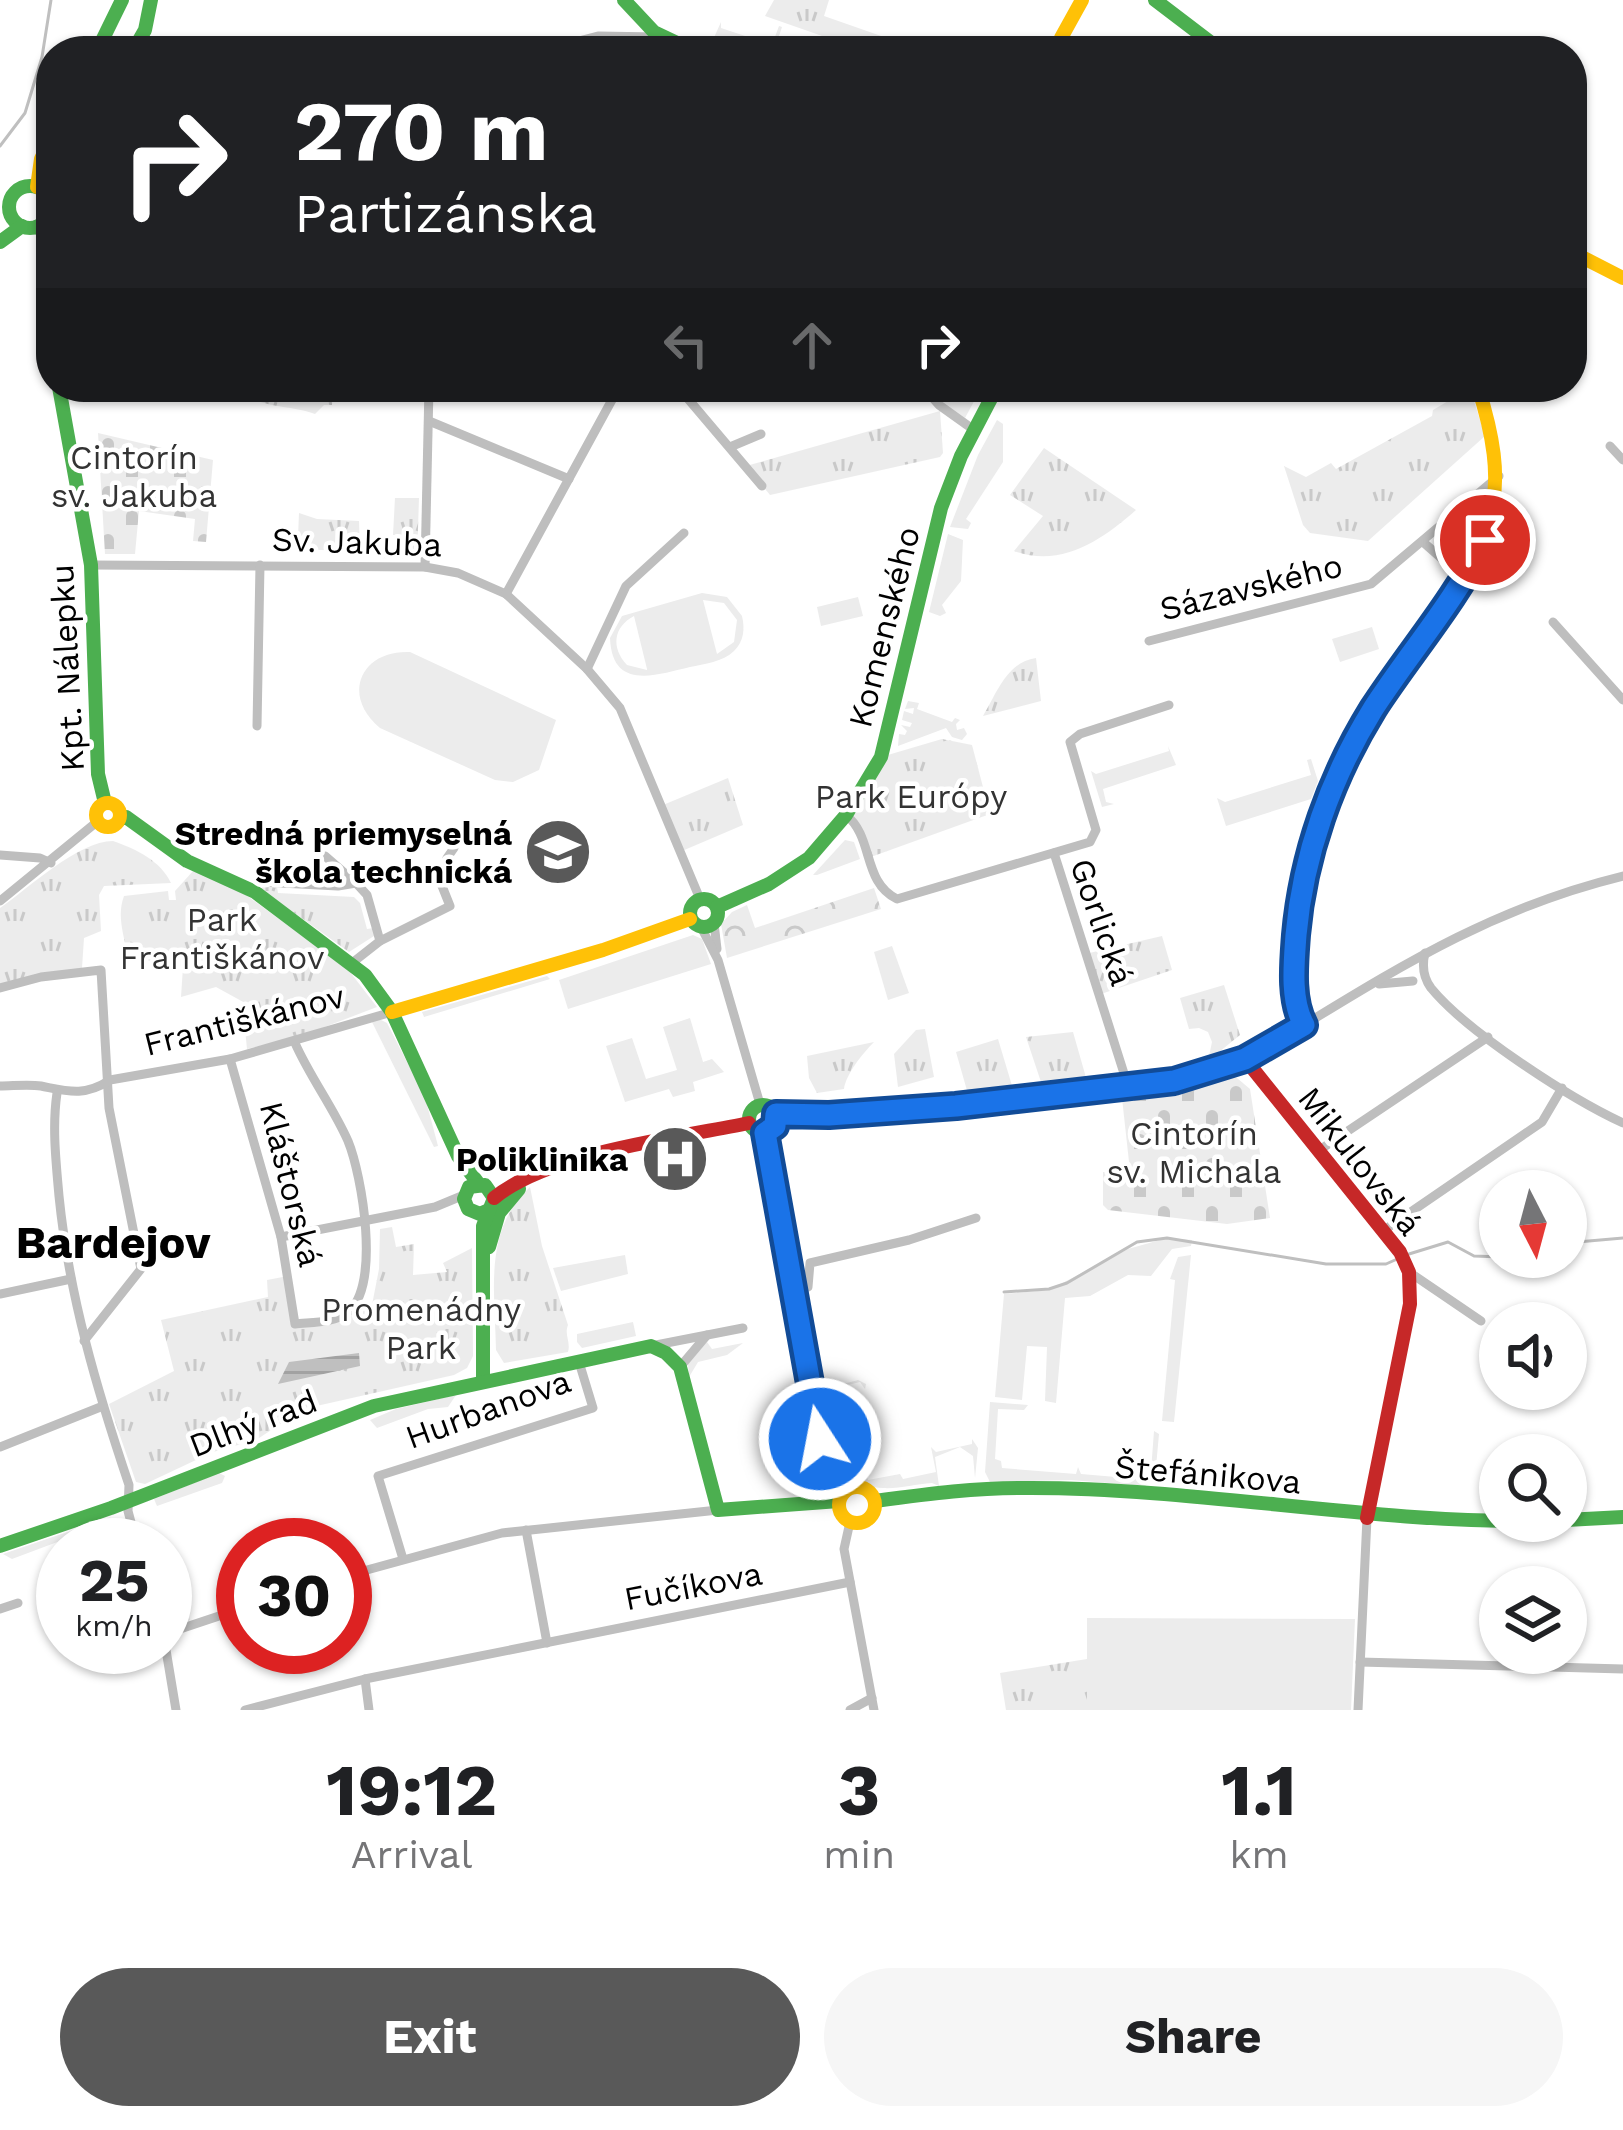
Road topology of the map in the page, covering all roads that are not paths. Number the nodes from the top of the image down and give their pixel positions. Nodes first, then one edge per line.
1 (122, 0) edge
2 (151, 0) edge
3 (624, 0) edge
4 (1145, 0) edge
5 (1155, 0) edge
6 (1082, 2) edge
7 (1169, 9) junction
8 (104, 36) edge
9 (142, 36) edge
10 (649, 36) edge
11 (1066, 36) edge
12 (1203, 36) edge
13 (36, 191) edge
14 (9, 212) junction
15 (36, 217) edge
16 (36, 223) edge
17 (0, 239) edge
18 (1587, 260) edge
19 (1623, 278) edge
20 (62, 402) edge
21 (429, 402) edge
22 (611, 402) edge
23 (691, 402) edge
24 (936, 402) edge
25 (989, 402) edge
26 (1484, 402) edge
27 (429, 421) junction
28 (974, 430) junction
29 (761, 434) dead end
30 (1610, 446) dead end
31 (730, 448) junction
32 (1623, 460) edge
33 (1500, 475) junction
34 (569, 479) junction
35 (762, 486) dead end
36 (684, 533) dead end
37 (1423, 542) junction
38 (91, 565) junction
39 (260, 565) junction
40 (425, 567) junction
41 (1464, 578) junction
42 (506, 594) junction
43 (1553, 622) dead end
44 (1149, 641) dead end
45 (587, 669) junction
46 (1623, 700) edge
47 (1169, 705) dead end
48 (257, 726) dead end
49 (105, 803) junction
50 (846, 815) junction
51 (120, 819) junction
52 (98, 821) junction
53 (454, 848) dead end
54 (1054, 853) junction
55 (0, 855) edge
56 (325, 856) dead end
57 (51, 863) junction
58 (1623, 876) edge
59 (261, 882) dead end
60 (356, 883) junction
61 (700, 899) junction
62 (0, 901) edge
63 (705, 919) junction
64 (380, 941) junction
65 (1425, 952) junction
66 (352, 963) junction
67 (1407, 964) junction
68 (1413, 981) junction
69 (1367, 987) junction
70 (0, 988) edge
71 (1432, 989) junction
72 (416, 1006) junction
73 (392, 1012) junction
74 (1304, 1025) junction
75 (404, 1036) junction
76 (1488, 1037) junction
77 (295, 1043) junction
78 (230, 1059) junction
79 (1245, 1059) junction
80 (110, 1080) junction
81 (0, 1086) edge
82 (1128, 1086) junction
83 (1562, 1088) junction
84 (57, 1093) junction
85 (760, 1104) junction
86 (776, 1114) junction
87 (749, 1123) junction
88 (1623, 1123) edge
89 (765, 1133) junction
90 (1318, 1151) junction
91 (539, 1174) junction
92 (472, 1195) junction
93 (492, 1204) junction
94 (976, 1218) dead end
95 (364, 1221) junction
96 (1383, 1231) junction
97 (281, 1237) junction
98 (483, 1270) junction
99 (1409, 1272) junction
100 (71, 1279) junction
101 (791, 1292) junction
102 (0, 1294) edge
103 (1479, 1321) edge
104 (743, 1328) dead end
105 (708, 1335) junction
106 (84, 1341) junction
107 (651, 1346) junction
108 (579, 1362) junction
109 (680, 1367) junction
110 (483, 1382) junction
111 (103, 1406) junction
112 (820, 1439) junction
113 (0, 1447) edge
114 (843, 1495) junction
115 (128, 1501) junction
116 (812, 1502) junction
117 (875, 1502) junction
118 (718, 1510) junction
119 (1623, 1517) edge
120 (131, 1518) edge
121 (1367, 1518) junction
122 (1587, 1519) edge
123 (1479, 1520) edge
124 (850, 1522) junction
125 (526, 1530) junction
126 (0, 1546) edge
127 (403, 1559) junction
128 (372, 1568) edge
129 (850, 1582) junction
130 (18, 1603) dead end
131 (0, 1609) edge
132 (547, 1643) junction
133 (1360, 1662) junction
134 (1623, 1670) edge
135 (170, 1674) edge
136 (365, 1679) junction
137 (873, 1704) edge
138 (176, 1710) edge
139 (244, 1710) edge
140 (370, 1710) edge
141 (850, 1710) edge
142 (1358, 1710) edge

1 - 8 street
2 - 9 street
3 - 10 street
4 - 7 street
5 - 7 street
6 - 11 street
7 - 12 street
13 - 14 street
14 - 15 street
14 - 17 street
16 - 17 street
18 - 19 street
20 - 38 street, Kpt. Nálepku
21 - 27 street
22 - 34 street
23 - 31 street
24 - 28 street
25 - 28 street, Komenského
26 - 33 street
27 - 34 street
27 - 40 street
28 - 50 street, Komenského
29 - 31 street
30 - 32 street
31 - 35 street
33 - 37 street, Sázavského
33 - 41 street
34 - 42 street
36 - 45 street
37 - 41 street
37 - 44 street, Sázavského
38 - 39 street, Sv. Jakuba
38 - 49 street, Kpt. Nálepku
39 - 40 street, Sv. Jakuba
39 - 48 street
40 - 42 street, Sv. Jakuba
41 - 74 street
42 - 45 street, Sv. Jakuba
43 - 46 street
45 - 61 street, Sv. Jakuba
47 - 54 street
49 - 51 street
49 - 52 street
50 - 54 street, Gorlická
50 - 63 street, Komenského
51 - 52 street
51 - 66 street
52 - 57 street
53 - 64 street
54 - 82 street, Gorlická
55 - 57 street
56 - 60 street
57 - 62 street
58 - 65 street
59 - 60 street
60 - 64 street
61 - 63 street
61 - 63 street
63 - 72 street, Komenského
63 - 85 street
64 - 66 street
65 - 67 street
65 - 71 street
66 - 73 street
67 - 68 street
67 - 69 street
68 - 69 street
68 - 71 street
69 - 74 street
70 - 80 street
71 - 76 street
72 - 73 street, Komenského
72 - 75 street
73 - 75 street
73 - 77 street, Františkánov
74 - 79 street
75 - 92 street
76 - 83 street
76 - 90 street
77 - 78 street, Františkánov
77 - 95 street
78 - 80 street, Františkánov
78 - 97 street, Kláštorská
79 - 82 street
79 - 90 street, Mikulovská
80 - 84 street, Františkánov
80 - 106 street
81 - 84 street
82 - 86 street
83 - 88 street
83 - 96 street
84 - 100 street
85 - 86 street
85 - 87 street
86 - 89 street
87 - 89 street
87 - 91 street
89 - 101 street
90 - 96 street, Mikulovská
91 - 92 street
91 - 93 street
91 - 98 street
92 - 93 street
92 - 93 street
92 - 95 street
92 - 98 street
93 - 98 street
94 - 101 street
95 - 97 street
95 - 97 street, Kláštorská
96 - 99 street, Mikulovská
98 - 110 street
99 - 103 street
99 - 121 street, Mikulovská
100 - 102 street
100 - 106 street
101 - 112 street
104 - 105 street, Dlhý rad
105 - 107 street, Dlhý rad
105 - 109 street
106 - 111 street
107 - 108 street, Dlhý rad
107 - 109 street
108 - 110 street, Dlhý rad
108 - 127 street, Hurbanova
109 - 118 street
110 - 115 street, Dlhý rad
111 - 113 street
111 - 115 street
112 - 114 street
112 - 116 street
114 - 116 street, Štefánikova
114 - 117 street, Štefánikova
114 - 124 street
115 - 120 street
115 - 126 street, Dlhý rad
116 - 118 street, Štefánikova
117 - 121 street, Štefánikova
117 - 124 street
118 - 125 street
119 - 122 street
121 - 123 street, Štefánikova
121 - 133 street
124 - 129 street
125 - 127 street
125 - 132 street
127 - 128 street
129 - 132 street, Fučíkova
129 - 137 street
130 - 131 street
132 - 136 street, Fučíkova
133 - 134 street
133 - 142 street
135 - 138 street
136 - 139 street, Fučíkova
136 - 140 street
137 - 141 street

